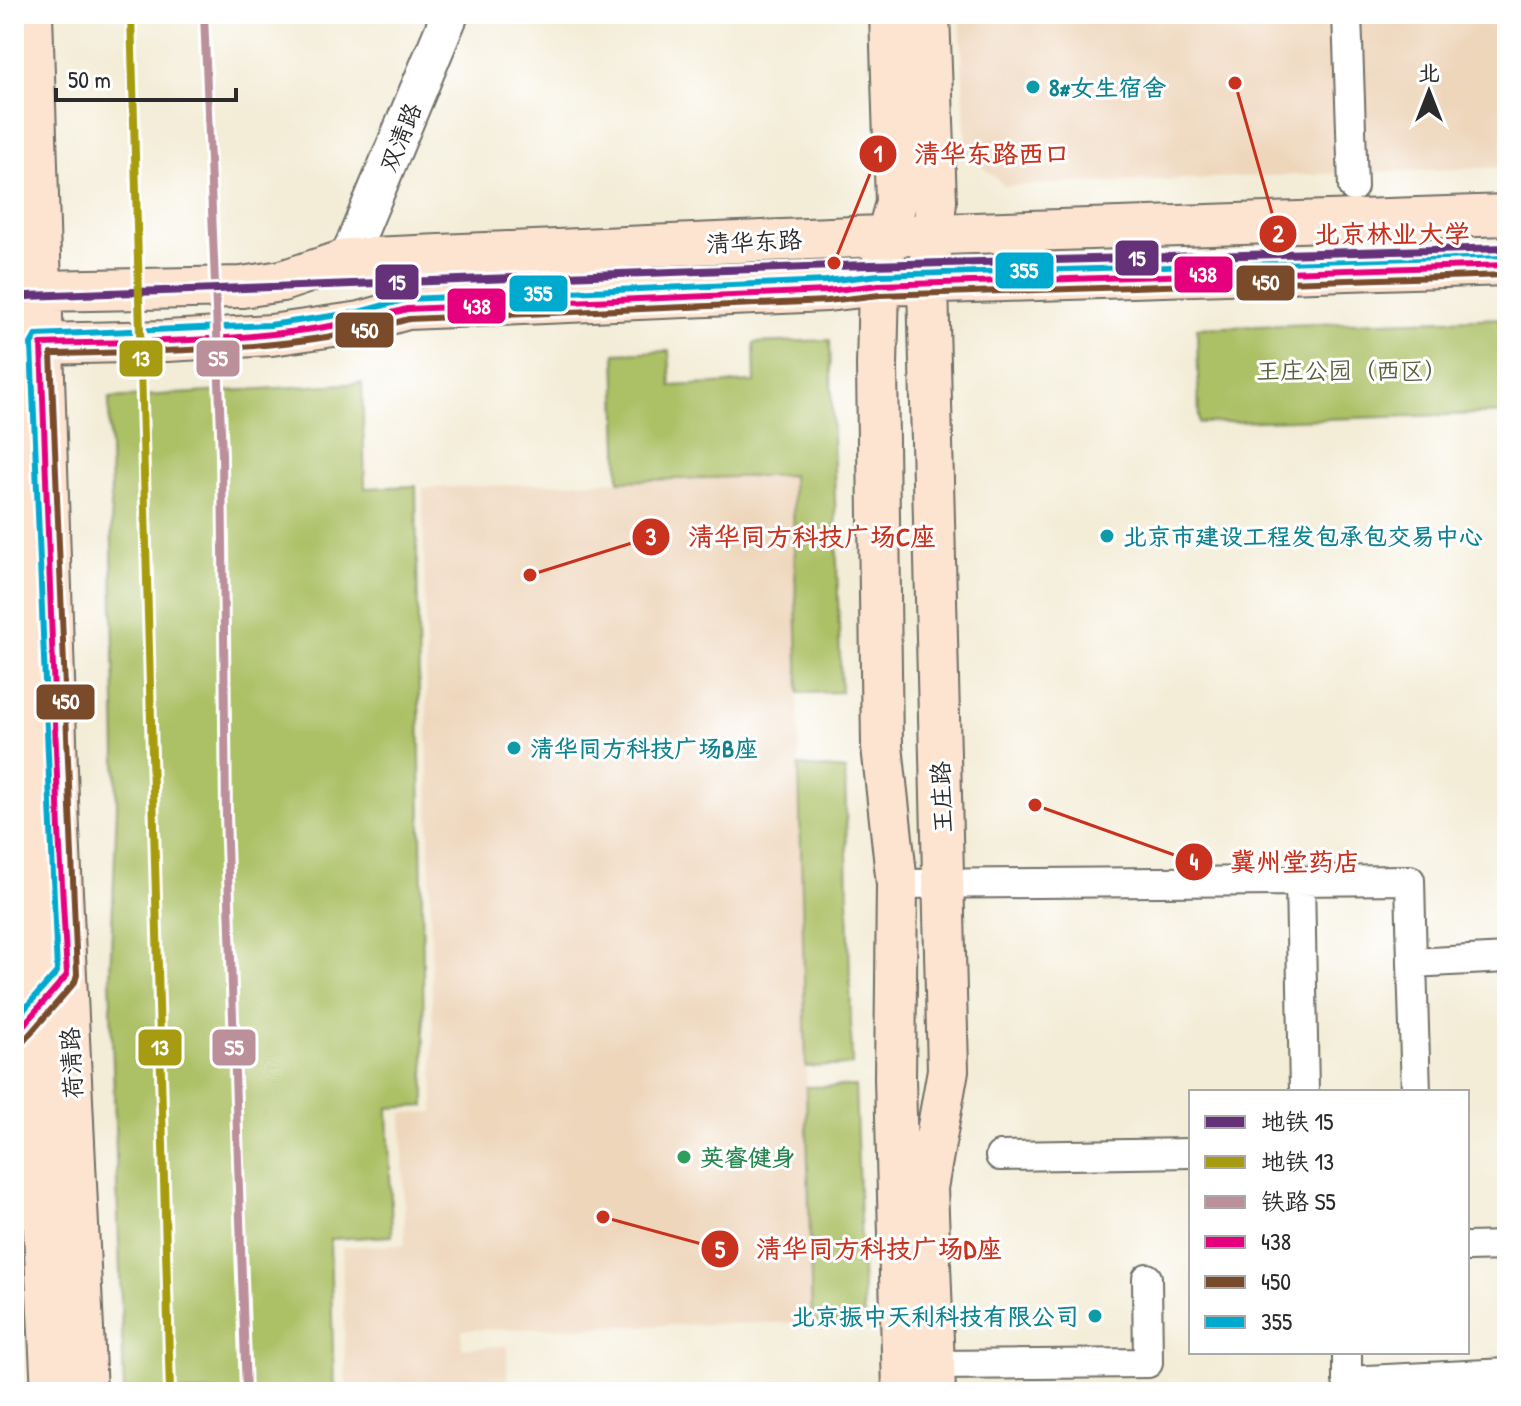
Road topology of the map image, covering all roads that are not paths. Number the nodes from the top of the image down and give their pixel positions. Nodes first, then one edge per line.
1 (32, 14) edge
2 (450, 14) edge
3 (890, 14) edge
4 (929, 14) edge
5 (1347, 14) edge
6 (1353, 187) dead end
7 (1507, 215) edge
8 (935, 218) junction
9 (891, 219) junction
10 (348, 259) junction
11 (1507, 265) edge
12 (879, 285) junction
13 (928, 285) junction
14 (27, 317) edge
15 (96, 343) junction
16 (14, 378) edge
17 (1300, 880) junction
18 (944, 882) junction
19 (897, 884) junction
20 (1507, 958) edge
21 (1412, 963) junction
22 (67, 975) junction
23 (23, 1024) edge
24 (1304, 1090) edge
25 (1416, 1090) edge
26 (1189, 1153) edge
27 (1000, 1156) dead end
28 (1507, 1246) edge
29 (1469, 1247) edge
30 (1147, 1278) dead end
31 (1347, 1354) edge
32 (1507, 1373) edge
33 (934, 1379) edge
34 (52, 1392) edge
35 (86, 1392) edge
36 (903, 1392) edge

1 - 14 main road, 荷清路
2 - 10 street, 双清路
3 - 9 main road
4 - 8 main road
5 - 6 street
7 - 8 main road, 清华东路
8 - 9 main road, 清华东路
8 - 13 main road, 王庄路
9 - 10 main road, 清华东路
9 - 12 main road
10 - 14 main road, 清华东路
11 - 13 main road
12 - 13 main road
12 - 15 main road
12 - 19 main road
13 - 18 main road, 王庄路
14 - 15 main road
14 - 22 main road, 荷清路
15 - 22 main road
16 - 23 main road, 荷清路
17 - 18 street
17 - 21 street
17 - 24 street
18 - 19 street
18 - 33 main road, 王庄路
19 - 36 main road
20 - 21 street
21 - 25 street
22 - 23 street
22 - 35 main road, 荷清路
23 - 34 main road, 荷清路
26 - 27 street
28 - 29 street
30 - 33 street
31 - 32 street

